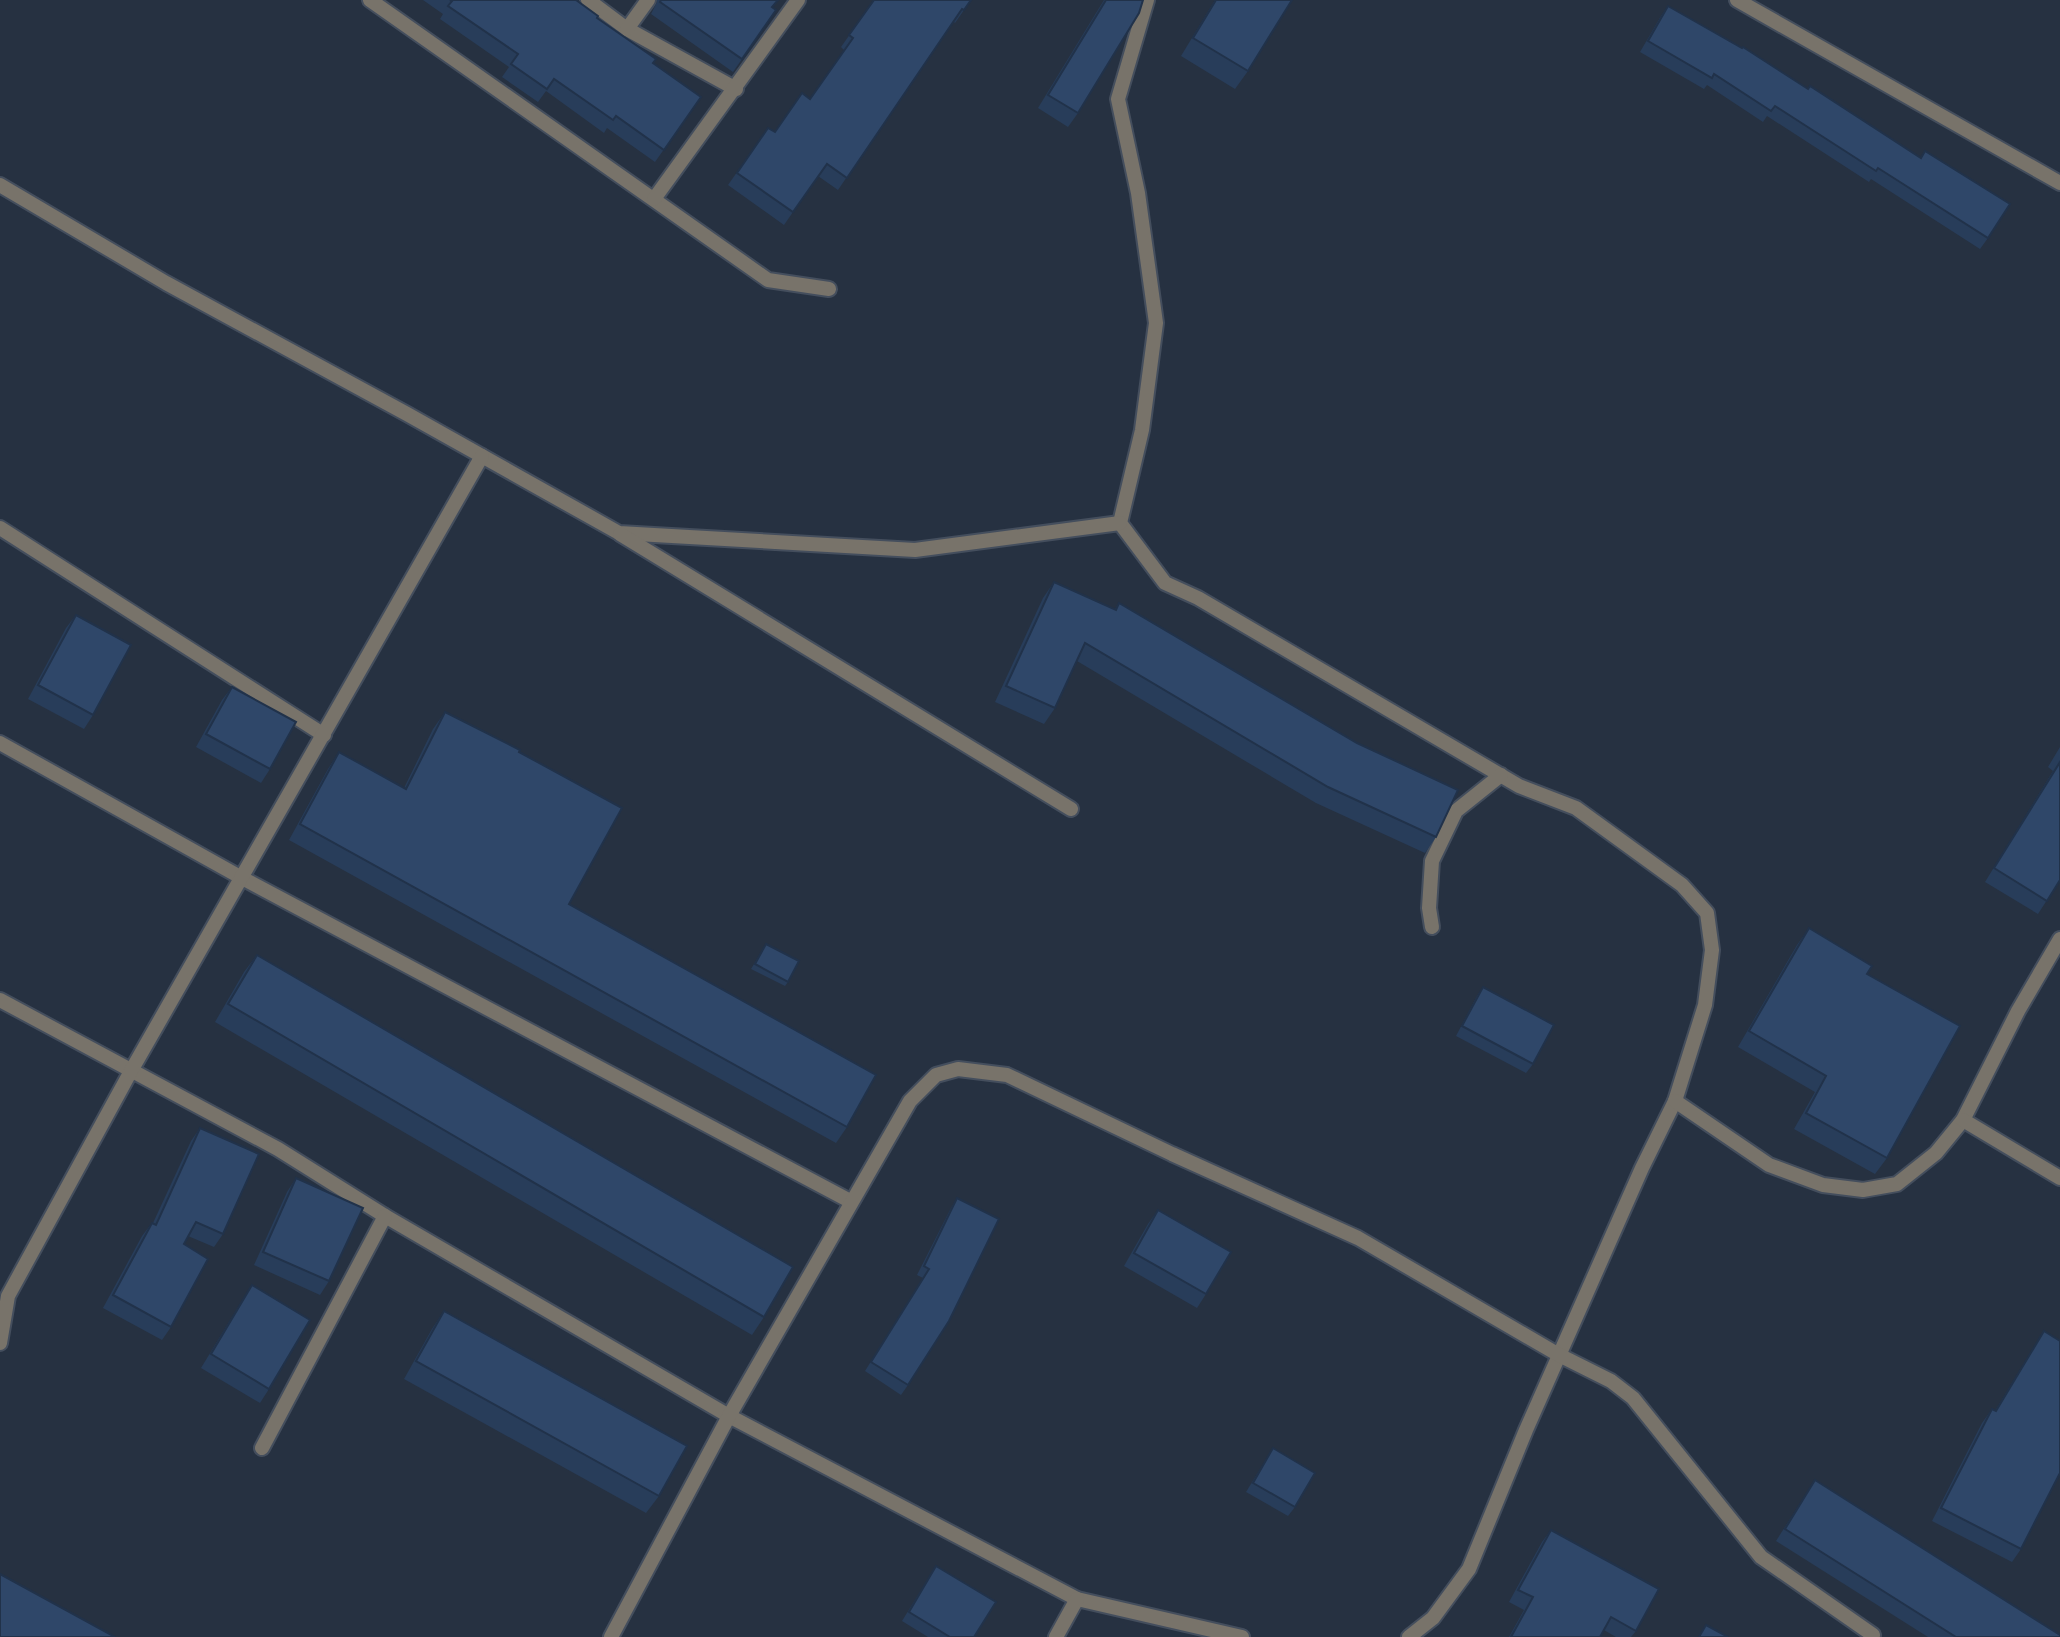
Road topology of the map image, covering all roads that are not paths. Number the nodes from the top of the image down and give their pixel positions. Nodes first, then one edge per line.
1 (370, 0) edge
2 (588, 0) edge
3 (648, 0) edge
4 (798, 0) edge
5 (1147, 0) edge
6 (1739, 1) edge
7 (627, 29) junction
8 (736, 89) junction
9 (2060, 183) edge
10 (0, 185) edge
11 (654, 199) junction
12 (829, 289) dead end
13 (482, 456) junction
14 (1121, 523) junction
15 (0, 528) edge
16 (619, 533) junction
17 (324, 735) junction
18 (0, 743) edge
19 (1501, 775) junction
20 (1071, 809) dead end
21 (242, 878) junction
22 (1432, 928) dead end
23 (2060, 939) edge
24 (0, 1000) edge
25 (131, 1071) junction
26 (1675, 1101) junction
27 (1963, 1120) junction
28 (2060, 1178) edge
29 (850, 1201) junction
30 (385, 1216) junction
31 (0, 1343) edge
32 (1559, 1355) junction
33 (729, 1416) junction
34 (262, 1448) dead end
35 (1077, 1600) junction
36 (1873, 1635) dead end
37 (611, 1637) edge
38 (1056, 1637) edge
39 (1242, 1637) edge
40 (1409, 1637) edge

1 - 11 street
2 - 7 street
3 - 7 street
4 - 8 street
5 - 14 street
6 - 9 street
7 - 8 street
8 - 11 street
10 - 13 street
11 - 12 street
13 - 16 street
13 - 17 street
14 - 16 street
14 - 19 street
15 - 17 street
16 - 20 street
17 - 21 street
18 - 21 street
19 - 22 street
19 - 26 street
21 - 25 street
21 - 29 street
23 - 27 street
24 - 25 street
25 - 30 street
25 - 31 street
26 - 27 street
26 - 32 street
27 - 28 street
29 - 32 street
29 - 33 street
30 - 33 street
30 - 34 street
32 - 36 street
32 - 40 street
33 - 35 street
33 - 37 street
35 - 38 street
35 - 39 street

